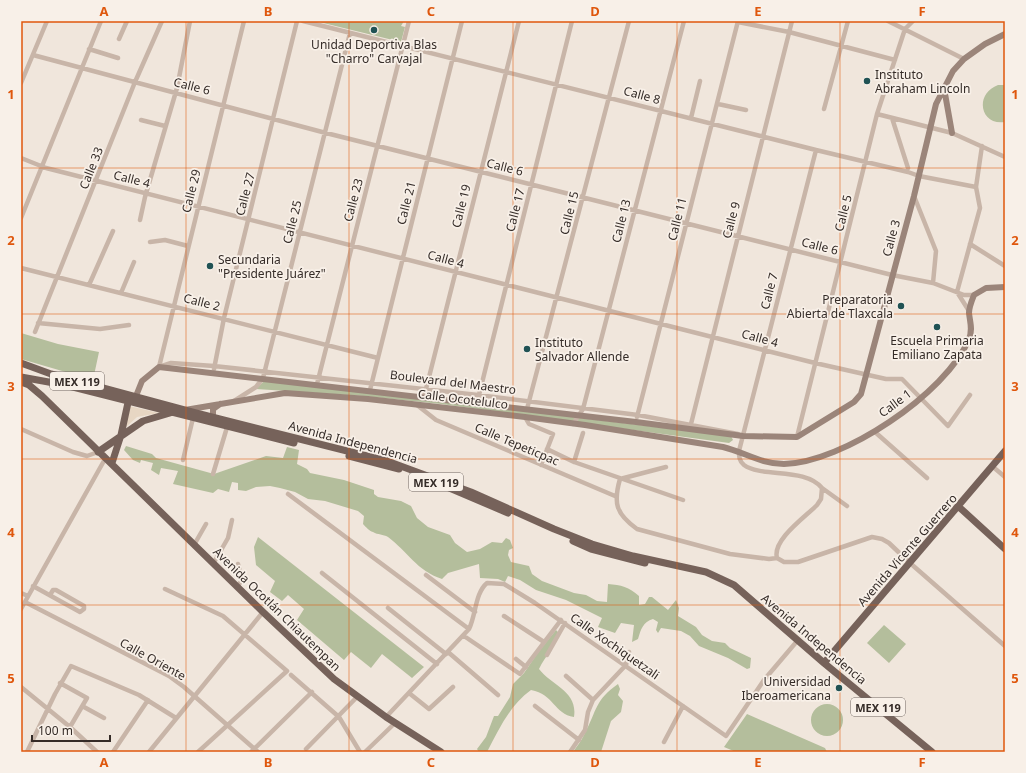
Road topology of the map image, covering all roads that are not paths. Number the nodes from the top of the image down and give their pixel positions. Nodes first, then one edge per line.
1 (47, 21) edge
2 (101, 21) edge
3 (126, 21) edge
4 (162, 21) edge
5 (190, 21) edge
6 (244, 21) edge
7 (297, 21) edge
8 (303, 21) edge
9 (409, 21) edge
10 (462, 21) edge
11 (519, 21) edge
12 (572, 21) edge
13 (629, 21) edge
14 (684, 21) edge
15 (738, 21) edge
16 (792, 21) edge
17 (848, 21) edge
18 (888, 21) edge
19 (913, 21) edge
20 (905, 29) junction
21 (789, 32) junction
22 (350, 33) junction
23 (1005, 34) edge
24 (119, 39) dead end
25 (402, 46) junction
26 (842, 46) junction
27 (89, 49) junction
28 (33, 55) junction
29 (118, 58) dead end
30 (453, 58) junction
31 (964, 59) junction
32 (895, 60) junction
33 (82, 68) junction
34 (506, 71) junction
35 (700, 81) dead end
36 (135, 82) junction
37 (21, 83) edge
38 (557, 84) junction
39 (944, 88) junction
40 (175, 92) junction
41 (609, 97) junction
42 (223, 104) junction
43 (718, 104) junction
44 (824, 109) dead end
45 (746, 110) dead end
46 (662, 111) junction
47 (877, 114) junction
48 (274, 118) junction
49 (691, 118) junction
50 (892, 118) junction
51 (141, 120) dead end
52 (713, 124) junction
53 (165, 126) junction
54 (930, 128) junction
55 (326, 132) junction
56 (952, 133) junction
57 (764, 137) junction
58 (377, 146) junction
59 (982, 146) junction
60 (816, 150) junction
61 (1005, 157) edge
62 (21, 158) edge
63 (428, 158) junction
64 (866, 161) junction
65 (42, 166) junction
66 (908, 168) dead end
67 (480, 171) junction
68 (919, 176) junction
69 (97, 180) junction
70 (532, 184) junction
71 (976, 187) junction
72 (147, 193) junction
73 (914, 196) junction
74 (584, 197) junction
75 (198, 206) junction
76 (634, 209) junction
77 (21, 218) edge
78 (249, 219) junction
79 (140, 220) dead end
80 (686, 223) junction
81 (113, 231) dead end
82 (300, 233) junction
83 (737, 237) junction
84 (150, 242) dead end
85 (970, 244) junction
86 (188, 246) junction
87 (351, 246) junction
88 (790, 249) junction
89 (403, 258) junction
90 (134, 262) dead end
91 (841, 262) junction
92 (1005, 266) edge
93 (21, 268) edge
94 (455, 272) junction
95 (892, 275) junction
96 (56, 278) junction
97 (933, 283) junction
98 (506, 284) junction
99 (90, 285) junction
100 (1005, 287) edge
101 (121, 292) junction
102 (957, 292) junction
103 (974, 295) junction
104 (558, 298) junction
105 (173, 305) junction
106 (610, 310) junction
107 (969, 311) junction
108 (224, 318) junction
109 (38, 323) junction
110 (662, 323) junction
111 (129, 325) dead end
112 (35, 332) dead end
113 (276, 332) junction
114 (713, 336) junction
115 (326, 345) junction
116 (764, 349) junction
117 (378, 358) junction
118 (21, 363) edge
119 (815, 363) junction
120 (159, 367) junction
121 (214, 369) junction
122 (867, 374) junction
123 (264, 375) junction
124 (21, 377) edge
125 (319, 377) junction
126 (286, 381) junction
127 (21, 382) edge
128 (371, 383) junction
129 (317, 384) junction
130 (425, 389) junction
131 (370, 390) junction
132 (285, 393) junction
133 (478, 395) junction
134 (970, 395) dead end
135 (424, 397) junction
136 (131, 398) junction
137 (920, 399) junction
138 (233, 402) junction
139 (530, 402) junction
140 (220, 403) junction
141 (477, 403) junction
142 (416, 404) junction
143 (528, 409) junction
144 (583, 409) junction
145 (184, 410) junction
146 (172, 412) junction
147 (580, 415) junction
148 (213, 417) junction
149 (525, 417) junction
150 (193, 418) junction
151 (637, 419) junction
152 (624, 420) junction
153 (228, 424) junction
154 (573, 424) junction
155 (691, 424) junction
156 (21, 429) edge
157 (620, 430) junction
158 (875, 432) junction
159 (582, 433) dead end
160 (121, 435) junction
161 (743, 436) junction
162 (794, 438) junction
163 (547, 449) junction
164 (739, 451) junction
165 (98, 452) junction
166 (1005, 452) edge
167 (105, 459) junction
168 (183, 460) dead end
169 (574, 462) junction
170 (112, 463) junction
171 (541, 465) junction
172 (992, 466) junction
173 (666, 467) dead end
174 (213, 474) dead end
175 (1005, 477) edge
176 (927, 478) dead end
177 (620, 479) junction
178 (822, 488) junction
179 (288, 494) dead end
180 (615, 496) junction
181 (683, 500) dead end
182 (846, 506) dead end
183 (959, 507) junction
184 (232, 520) dead end
185 (206, 524) dead end
186 (194, 545) junction
187 (1005, 549) edge
188 (777, 558) junction
189 (213, 564) junction
190 (238, 564) dead end
191 (910, 564) junction
192 (322, 573) dead end
193 (426, 575) dead end
194 (34, 586) junction
195 (237, 587) junction
196 (165, 589) dead end
197 (21, 593) edge
198 (50, 595) junction
199 (28, 596) junction
200 (25, 602) junction
201 (388, 608) dead end
202 (21, 609) edge
203 (263, 612) junction
204 (475, 612) junction
205 (504, 616) dead end
206 (561, 620) junction
207 (566, 623) junction
208 (469, 630) junction
209 (244, 633) junction
210 (464, 636) junction
211 (798, 640) junction
212 (544, 642) junction
213 (1005, 646) edge
214 (629, 652) dead end
215 (447, 653) junction
216 (547, 655) dead end
217 (516, 659) dead end
218 (824, 663) junction
219 (437, 664) junction
220 (626, 666) junction
221 (526, 667) junction
222 (289, 673) junction
223 (566, 676) dead end
224 (60, 683) junction
225 (21, 687) edge
226 (453, 687) dead end
227 (312, 692) junction
228 (409, 693) junction
229 (498, 695) dead end
230 (194, 696) junction
231 (357, 697) junction
232 (148, 700) junction
233 (593, 700) junction
234 (534, 706) dead end
235 (683, 706) junction
236 (84, 707) junction
237 (48, 708) junction
238 (339, 717) junction
239 (386, 717) junction
240 (104, 718) dead end
241 (176, 718) junction
242 (395, 723) junction
243 (227, 725) junction
244 (70, 727) junction
245 (579, 740) junction
246 (664, 742) dead end
247 (306, 749) dead end
248 (254, 751) edge
249 (27, 752) edge
250 (97, 752) edge
251 (113, 752) edge
252 (149, 752) edge
253 (198, 752) edge
254 (360, 752) edge
255 (365, 752) edge
256 (442, 752) edge
257 (570, 752) edge
258 (932, 752) edge

1 - 28 street
2 - 27 street
3 - 24 street
4 - 36 street, Calle 33
5 - 40 street
6 - 42 street, Calle 29
7 - 48 street, Calle 27
8 - 22 street, Calle 8
9 - 25 street, Calle 23
10 - 30 street, Calle 21
11 - 34 street, Calle 19
12 - 38 street, Calle 17
13 - 41 street, Calle 15
14 - 46 street, Calle 13
15 - 21 street
15 - 43 street, Calle 11
16 - 21 street, Calle 9
17 - 26 street
18 - 20 street
19 - 20 street, Calle 5
20 - 31 street
20 - 32 street, Calle 5
21 - 26 street
21 - 57 street, Calle 9
22 - 25 street, Calle 8
22 - 55 street, Calle 25
23 - 31 main road, Calle 3
25 - 30 street, Calle 8
25 - 58 street, Calle 23
26 - 32 street
26 - 44 street
27 - 29 street
27 - 33 street
28 - 33 street, Calle 6
28 - 37 street
30 - 34 street, Calle 8
30 - 63 street, Calle 21
31 - 39 main road, Calle 3
32 - 47 street, Calle 5
33 - 36 street, Calle 6
33 - 65 street
34 - 38 street, Calle 8
34 - 67 street, Calle 19
35 - 49 street
36 - 40 street, Calle 6
36 - 69 street, Calle 33
38 - 41 street, Calle 8
38 - 70 street, Calle 17
39 - 54 main road, Calle 3
39 - 56 main road
40 - 42 street, Calle 6
40 - 53 street
41 - 46 street, Calle 8
41 - 74 street, Calle 15
42 - 48 street, Calle 6
42 - 75 street, Calle 29
43 - 45 street
43 - 52 street, Calle 11
46 - 49 street, Calle 8
46 - 76 street, Calle 13
47 - 50 street
47 - 64 street, Calle 5
48 - 55 street, Calle 6
48 - 78 street, Calle 27
49 - 52 street, Calle 8
50 - 54 street
50 - 66 street
51 - 53 street
52 - 57 street, Calle 8
52 - 80 street, Calle 11
53 - 72 street
54 - 56 street
54 - 68 main road, Calle 3
55 - 58 street, Calle 6
55 - 82 street, Calle 25
56 - 59 street
57 - 60 street, Calle 8
57 - 83 street, Calle 9
58 - 63 street, Calle 6
58 - 87 street, Calle 23
59 - 61 street
59 - 71 street
60 - 64 street, Calle 8
60 - 88 street, Calle 7
62 - 65 street, Calle 4
63 - 67 street, Calle 6
63 - 89 street, Calle 21
64 - 68 street, Calle 8
64 - 91 street, Calle 5
65 - 69 street, Calle 4
65 - 77 street
67 - 70 street, Calle 6
67 - 94 street, Calle 19
68 - 71 street, Calle 8
68 - 73 main road, Calle 3
69 - 72 street, Calle 4
69 - 96 street, Calle 33
70 - 74 street, Calle 6
70 - 98 street, Calle 17
71 - 85 street
72 - 75 street, Calle 4
72 - 79 street
73 - 95 main road, Calle 3
73 - 97 street
74 - 76 street, Calle 6
74 - 104 street, Calle 15
75 - 78 street, Calle 4
75 - 86 street, Calle 29
76 - 80 street, Calle 6
76 - 106 street, Calle 13
78 - 82 street, Calle 4
78 - 108 street, Calle 27
80 - 83 street, Calle 6
80 - 110 street, Calle 11
81 - 99 street
82 - 87 street, Calle 4
82 - 113 street, Calle 25
83 - 88 street, Calle 6
83 - 114 street, Calle 9
84 - 86 street
85 - 92 street
85 - 102 street
86 - 105 street, Calle 29
87 - 89 street, Calle 4
87 - 115 street, Calle 23
88 - 91 street, Calle 6
88 - 116 street, Calle 7
89 - 94 street, Calle 4
89 - 117 street, Calle 21
90 - 101 street
91 - 95 street, Calle 6
91 - 119 street, Calle 5
93 - 96 street, Calle 2
94 - 98 street, Calle 4
94 - 130 street, Calle 19
95 - 97 street, Calle 6
95 - 122 main road, Calle 3
96 - 99 street, Calle 2
96 - 109 street, Calle 33
97 - 102 street, Calle 6
98 - 104 street, Calle 4
98 - 133 street, Calle 17
99 - 101 street, Calle 2
100 - 103 main road
101 - 105 street, Calle 2
102 - 103 street, Calle 6
102 - 107 street
103 - 107 main road, Calle 1
104 - 106 street, Calle 4
104 - 139 street, Calle 15
105 - 108 street, Calle 2
105 - 120 street, Calle 29
106 - 110 street, Calle 4
106 - 144 street, Calle 13
107 - 137 main road, Calle 1
108 - 113 street, Calle 2
108 - 121 street, Calle 27
109 - 111 street
109 - 112 street, Calle 33
110 - 114 street, Calle 4
110 - 151 street, Calle 11
113 - 115 street, Calle 2
113 - 123 street, Calle 25
114 - 116 street, Calle 4
114 - 155 street, Calle 9
115 - 117 street, Calle 2
115 - 125 street, Calle 23
116 - 119 street, Calle 4
116 - 161 street, Calle 7
117 - 128 street, Calle 21
118 - 136 main road, Avenida Independencia / MEX 119
119 - 122 street, Calle 4
119 - 162 street, Calle 5
120 - 121 main road, Boulevard del Maestro
120 - 136 main road
121 - 123 main road, Boulevard del Maestro
122 - 137 street, Calle 4
122 - 162 main road, Calle 3
123 - 125 street, Boulevard del Maestro
123 - 126 main road, Boulevard del Maestro
123 - 138 street
124 - 136 main road, Avenida Independencia / MEX 119
125 - 128 street, Boulevard del Maestro
125 - 129 street, Calle 23
126 - 129 main road, Boulevard del Maestro
126 - 132 main road
127 - 165 main road, Avenida Ocotlán Chiautempan / MEX 119
128 - 130 street, Boulevard del Maestro
128 - 131 street, Calle 21
129 - 131 main road, Boulevard del Maestro
130 - 133 street, Boulevard del Maestro
130 - 135 street, Calle 19
131 - 135 main road, Boulevard del Maestro
132 - 138 main road, Calle Ocotelulco
132 - 142 main road, Calle Ocotelulco
133 - 139 street, Boulevard del Maestro
133 - 141 street, Calle 17
134 - 137 street, Calle 4
135 - 141 main road, Boulevard del Maestro
136 - 145 main road, Avenida Independencia / MEX 119
136 - 146 main road, Avenida Independencia / MEX 119
136 - 160 main road
137 - 158 main road, Calle 1
138 - 140 main road, Calle Ocotelulco
139 - 143 street, Calle 15
139 - 144 street, Boulevard del Maestro
140 - 145 main road, Calle Ocotelulco
140 - 148 main road
141 - 143 main road, Boulevard del Maestro
142 - 149 main road, Calle Ocotelulco
142 - 171 street, Calle Tepeticpac
143 - 147 main road, Boulevard del Maestro
144 - 147 street, Calle 13
144 - 151 street, Boulevard del Maestro
145 - 146 main road
145 - 148 main road, Avenida Independencia / MEX 119
146 - 150 main road, Avenida Independencia / MEX 119
146 - 160 main road
147 - 152 main road, Boulevard del Maestro
147 - 154 street, Calle 13
148 - 153 main road, Avenida Independencia / MEX 119
149 - 154 main road, Calle Ocotelulco
149 - 163 street
150 - 153 main road, Avenida Independencia / MEX 119
150 - 168 street
151 - 152 main road, Boulevard del Maestro
151 - 155 street, Boulevard del Maestro
151 - 161 main road, Boulevard del Maestro
152 - 157 main road
153 - 174 street
153 - 211 main road, Avenida Independencia / MEX 119
154 - 157 main road, Calle Ocotelulco
155 - 161 street, Boulevard del Maestro
156 - 165 street
157 - 164 main road, Calle Ocotelulco
158 - 164 main road, Calle 1
158 - 176 street
159 - 169 street
160 - 165 main road
160 - 170 main road
161 - 162 main road, Boulevard del Maestro
161 - 164 street, Calle 7
163 - 169 street
163 - 171 street
164 - 178 street
165 - 167 main road, Avenida Ocotlán Chiautempan / MEX 119
166 - 172 main road, Avenida Vicente Guerrero
167 - 170 main road, Avenida Ocotlán Chiautempan / MEX 119
167 - 194 street
169 - 177 street
170 - 186 main road, Avenida Ocotlán Chiautempan / MEX 119
171 - 180 street, Calle Tepeticpac
172 - 175 street
172 - 183 main road, Avenida Vicente Guerrero
173 - 177 street
177 - 180 street
177 - 181 street
178 - 182 street
178 - 188 street
179 - 208 street
180 - 188 street
183 - 187 main road
183 - 191 main road, Avenida Vicente Guerrero
184 - 189 street
185 - 186 street
186 - 189 main road, Avenida Ocotlán Chiautempan / MEX 119
188 - 191 street
189 - 195 main road, Avenida Ocotlán Chiautempan / MEX 119
190 - 195 street
191 - 213 street
191 - 218 main road, Avenida Vicente Guerrero
192 - 219 street
193 - 204 street
194 - 198 street
194 - 199 street
195 - 203 main road, Avenida Ocotlán Chiautempan / MEX 119
196 - 209 street
197 - 199 street
198 - 198 street
199 - 200 street
200 - 202 street
200 - 230 street, Calle Oriente
201 - 215 street
203 - 209 street
203 - 231 main road, Avenida Ocotlán Chiautempan / MEX 119
204 - 206 street, Calle Xochiquetzali
204 - 208 street
205 - 212 street
206 - 207 street, Calle Xochiquetzali
206 - 212 street
207 - 216 street
207 - 220 street, Calle Xochiquetzali
208 - 210 street
209 - 222 street
209 - 230 street
210 - 215 street
210 - 221 street
211 - 218 main road, Avenida Independencia / MEX 119
211 - 235 street, Calle Xochiquetzali
212 - 221 street
214 - 220 street
215 - 219 street
215 - 229 street
217 - 221 street
218 - 258 main road, Avenida Independencia / MEX 119
219 - 228 street
220 - 233 street
220 - 235 street, Calle Xochiquetzali
222 - 227 street
222 - 243 street
223 - 233 street
224 - 232 street
224 - 236 street
224 - 237 street
225 - 237 street
226 - 228 street
227 - 238 street
227 - 248 street
228 - 239 street
230 - 241 street
230 - 243 street, Calle Oriente
231 - 238 street
231 - 239 main road, Avenida Ocotlán Chiautempan / MEX 119
232 - 241 street
232 - 251 street
233 - 245 street
234 - 245 street
235 - 246 street
236 - 240 street
236 - 244 street
237 - 244 street
237 - 249 street
238 - 247 street
238 - 254 street
239 - 242 main road, Avenida Ocotlán Chiautempan / MEX 119
241 - 252 street
242 - 255 street
242 - 256 main road, Avenida Ocotlán Chiautempan / MEX 119
243 - 248 street, Calle Oriente
243 - 253 street
244 - 250 street
245 - 257 street

